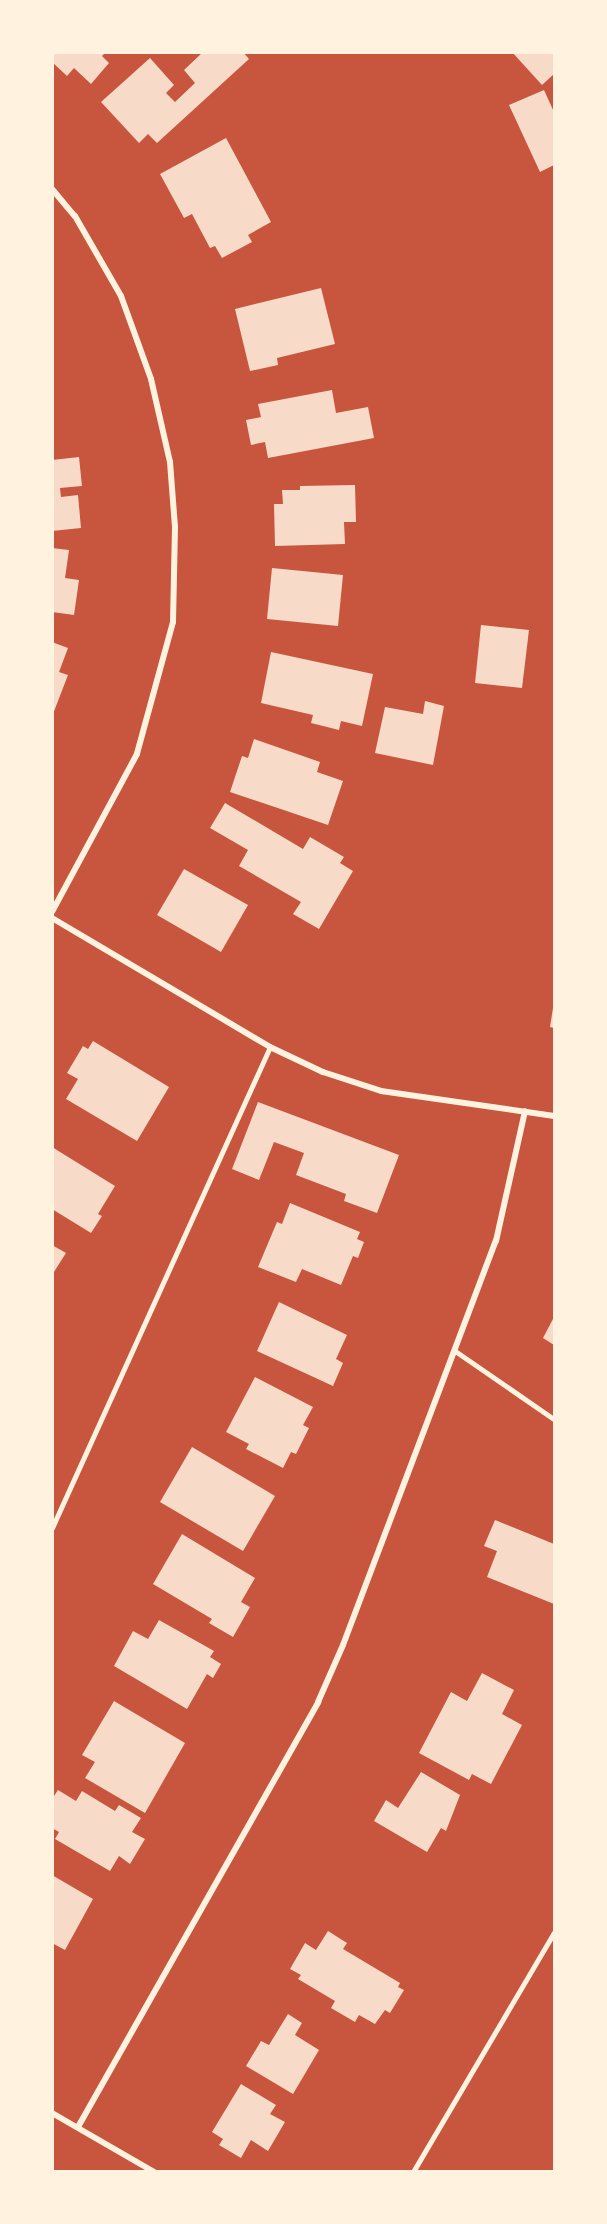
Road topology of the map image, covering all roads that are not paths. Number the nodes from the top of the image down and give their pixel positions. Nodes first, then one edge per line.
1 (52, 189) edge
2 (52, 912) edge
3 (52, 918) edge
4 (270, 1047) junction
5 (525, 1111) junction
6 (555, 1116) edge
7 (454, 1350) junction
8 (555, 1419) edge
9 (52, 1528) edge
10 (555, 1933) edge
11 (52, 2113) edge
12 (78, 2127) junction
13 (154, 2172) edge
14 (413, 2172) edge

1 - 2 street
3 - 4 street
4 - 5 street
4 - 9 lane
5 - 6 street
5 - 7 street
7 - 8 lane
7 - 12 street
10 - 14 lane
11 - 12 street
12 - 13 street

